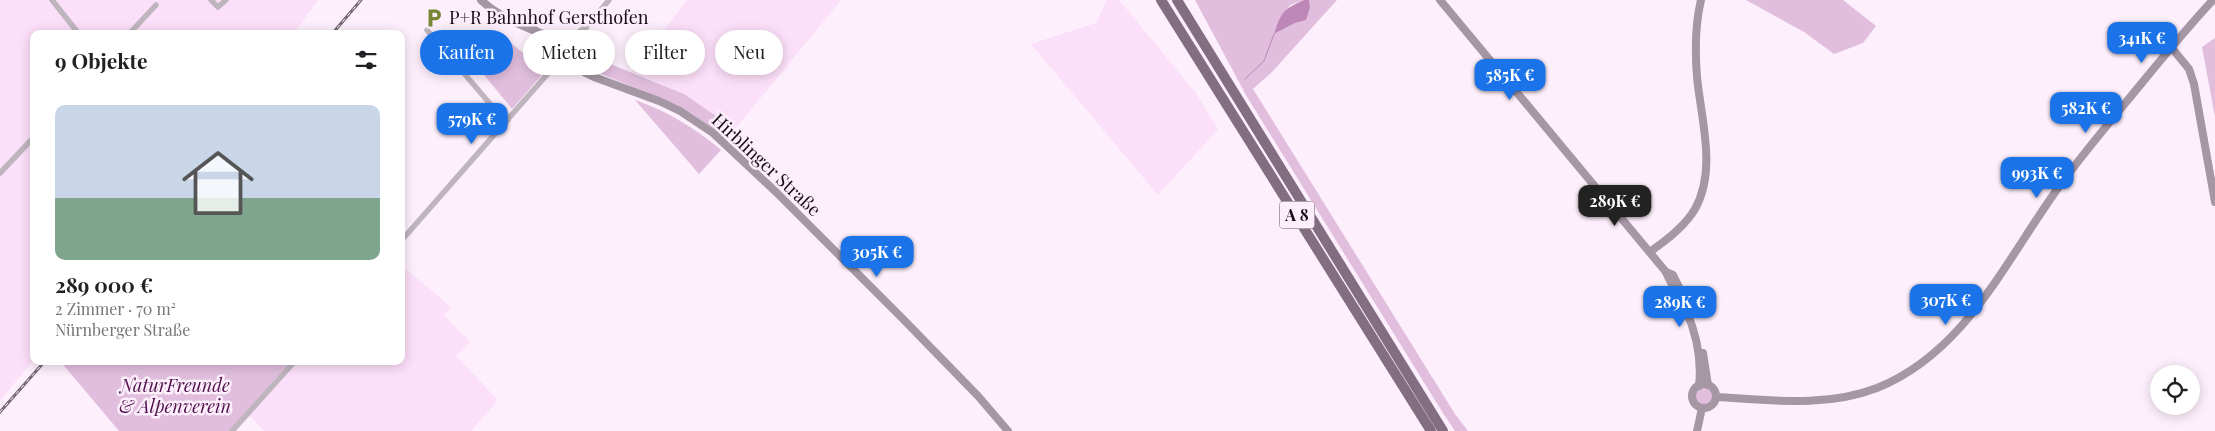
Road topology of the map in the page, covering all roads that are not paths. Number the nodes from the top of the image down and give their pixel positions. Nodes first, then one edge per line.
1 (52, 0) edge
2 (211, 0) edge
3 (226, 0) edge
4 (481, 0) edge
5 (609, 0) edge
6 (1162, 0) edge
7 (1178, 0) edge
8 (1440, 0) edge
9 (1701, 0) edge
10 (2210, 1) edge
11 (156, 5) dead end
12 (588, 25) junction
13 (76, 30) edge
14 (133, 30) edge
15 (534, 30) edge
16 (581, 30) edge
17 (586, 30) edge
18 (2171, 47) junction
19 (465, 75) edge
20 (547, 75) edge
21 (591, 75) edge
22 (596, 75) edge
23 (607, 82) junction
24 (508, 120) junction
25 (30, 140) edge
26 (0, 173) edge
27 (2215, 202) edge
28 (405, 236) edge
29 (1651, 252) junction
30 (1696, 330) junction
31 (291, 365) edge
32 (1708, 385) junction
33 (1699, 386) junction
34 (1716, 397) junction
35 (1702, 408) junction
36 (232, 431) edge
37 (1008, 431) edge
38 (1430, 431) edge
39 (1443, 431) edge
40 (1698, 431) edge

1 - 13 street
2 - 3 street
4 - 15 main road, Hirblinger Straße
5 - 12 street
6 - 38 highway, A 8
7 - 39 highway, A 8
8 - 29 main road
9 - 29 main road
10 - 18 main road
11 - 14 street
12 - 16 street
12 - 17 street
18 - 27 main road
18 - 34 main road
19 - 24 street
20 - 24 street
21 - 23 main road, Hirblinger Straße
22 - 23 main road, Hirblinger Straße
23 - 37 main road, Hirblinger Straße
24 - 28 street
25 - 26 street
29 - 30 main road
30 - 32 main road
30 - 33 main road
31 - 36 street
32 - 33 main road
32 - 34 main road
33 - 35 main road
34 - 35 main road
35 - 40 main road

